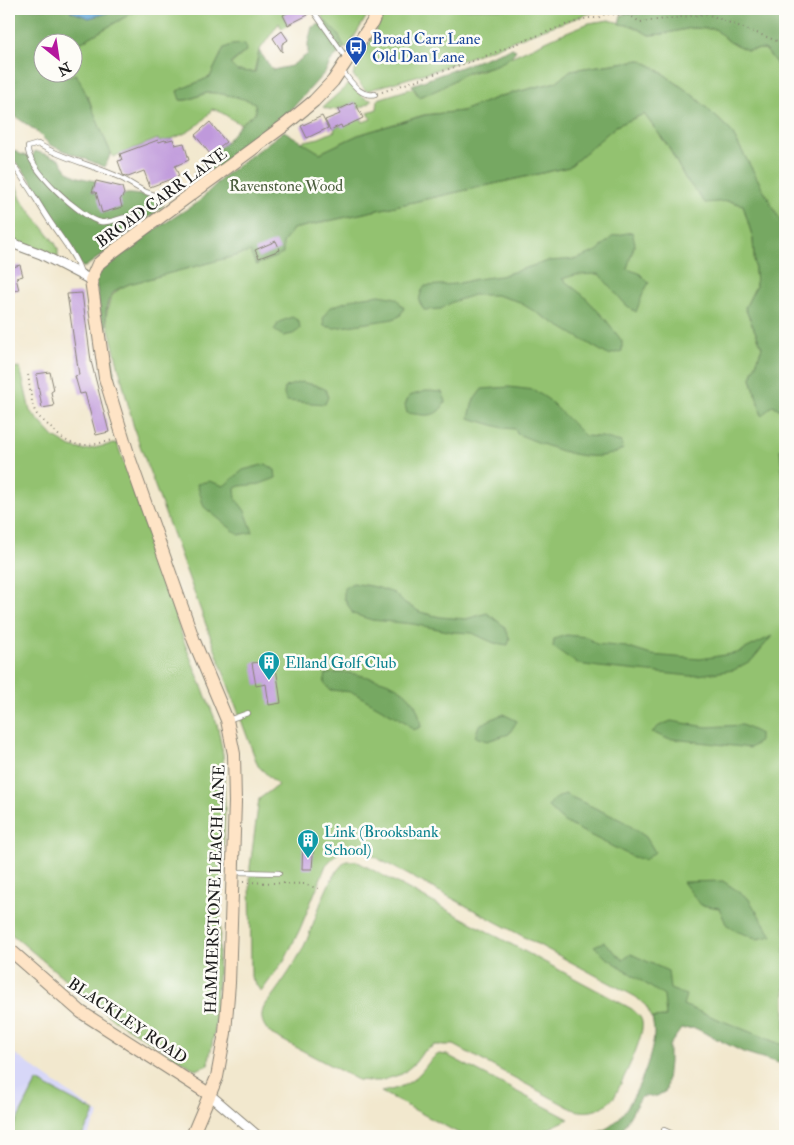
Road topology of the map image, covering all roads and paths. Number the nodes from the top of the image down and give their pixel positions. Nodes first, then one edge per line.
1 (312, 9) edge
2 (378, 9) edge
3 (785, 44) edge
4 (344, 65) junction
5 (375, 94) joint
6 (9, 159) edge
7 (162, 196) dead end
8 (146, 228) junction
9 (9, 242) edge
10 (86, 277) junction
11 (28, 375) dead end
12 (122, 437) junction
13 (248, 713) dead end
14 (226, 720) junction
15 (279, 873) dead end
16 (232, 877) junction
17 (322, 890) dead end
18 (9, 949) edge
19 (209, 1094) junction
20 (664, 1130) dead end
21 (192, 1136) edge
22 (258, 1136) edge
23 (677, 1136) edge

1 - 4 lane
2 - 4 street, BROAD CARR LANE
3 - 5 path
4 - 5 lane
4 - 8 street, BROAD CARR LANE
6 - 10 lane
7 - 8 lane
8 - 10 street, BROAD CARR LANE
9 - 10 street
10 - 12 street
11 - 12 path
12 - 14 street, HAMMERSTONE LEACH LANE
13 - 14 lane
14 - 16 street, HAMMERSTONE LEACH LANE
15 - 16 lane
16 - 17 path
16 - 19 street, HAMMERSTONE LEACH LANE
18 - 19 street, BLACKLEY ROAD
19 - 21 street, HAMMERSTONE LEACH LANE
19 - 22 street
20 - 23 lane

